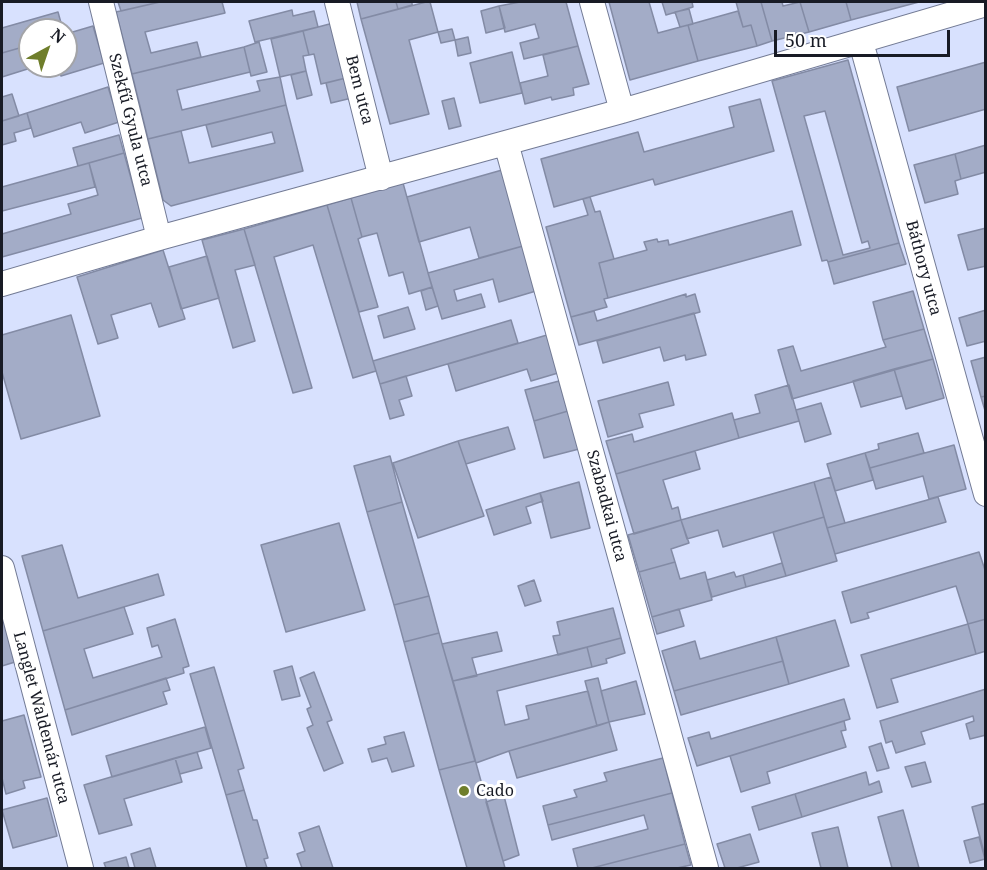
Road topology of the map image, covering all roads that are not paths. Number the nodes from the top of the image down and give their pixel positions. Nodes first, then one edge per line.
1 (101, 2) edge
2 (337, 2) edge
3 (592, 2) edge
4 (986, 4) edge
5 (957, 7) edge
6 (861, 42) junction
7 (622, 111) junction
8 (506, 143) junction
9 (381, 178) junction
10 (159, 238) junction
11 (2, 284) edge
12 (986, 494) edge
13 (2, 568) edge
14 (81, 868) edge
15 (706, 868) edge

1 - 10 street, Szekfű Gyula utca
2 - 9 street, Bem utca
3 - 7 street
4 - 5 street
5 - 6 street
6 - 7 street
6 - 12 street, Báthory utca
7 - 8 street
8 - 9 street
8 - 15 street, Szabadkai utca
9 - 10 street
10 - 11 street
13 - 14 street, Langlet Waldemár utca

